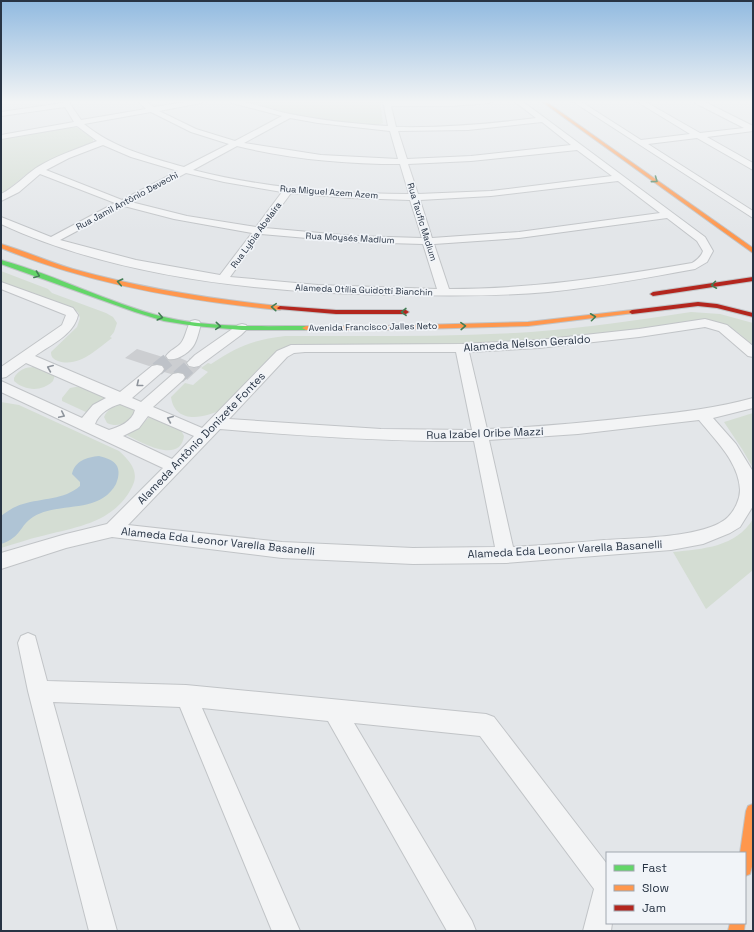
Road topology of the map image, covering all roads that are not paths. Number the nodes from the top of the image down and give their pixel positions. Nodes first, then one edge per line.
1 (96, 144) edge
2 (109, 144) edge
3 (233, 144) edge
4 (244, 144) edge
5 (398, 144) edge
6 (575, 144) edge
7 (604, 144) edge
8 (645, 144) edge
9 (714, 144) edge
10 (578, 147) junction
11 (403, 161) junction
12 (753, 167) edge
13 (39, 170) junction
14 (185, 170) junction
15 (619, 178) junction
16 (288, 190) junction
17 (415, 197) junction
18 (1, 198) edge
19 (123, 203) junction
20 (668, 215) junction
21 (753, 216) edge
22 (1, 220) edge
23 (260, 231) junction
24 (51, 241) junction
25 (428, 241) junction
26 (1, 246) edge
27 (753, 251) edge
28 (1, 262) edge
29 (223, 279) junction
30 (753, 279) edge
31 (1, 285) edge
32 (158, 290) junction
33 (444, 293) junction
34 (642, 296) dead end
35 (254, 305) junction
36 (141, 306) junction
37 (416, 312) dead end
38 (753, 315) edge
39 (195, 324) junction
40 (242, 328) junction
41 (188, 344) junction
42 (462, 348) junction
43 (291, 349) joint
44 (209, 350) junction
45 (753, 353) edge
46 (173, 356) tunnel mouth
47 (25, 357) junction
48 (194, 363) tunnel mouth
49 (157, 369) tunnel mouth
50 (1, 374) edge
51 (178, 377) tunnel mouth
52 (1, 386) edge
53 (121, 399) junction
54 (753, 403) edge
55 (143, 408) junction
56 (702, 414) junction
57 (216, 424) junction
58 (87, 426) junction
59 (205, 434) junction
60 (480, 435) junction
61 (108, 436) junction
62 (174, 467) junction
63 (112, 530) junction
64 (506, 555) junction
65 (1, 561) edge
66 (28, 643) dead end
67 (39, 691) junction
68 (186, 696) junction
69 (334, 710) junction
70 (753, 811) edge
71 (746, 862) edge
72 (606, 884) edge
73 (606, 894) edge
74 (103, 931) edge
75 (286, 931) edge
76 (462, 931) edge
77 (597, 931) edge

1 - 13 street
2 - 14 street, Rua Miguel Azem Azem
3 - 14 street, Rua Jamil Antônio Devechi
4 - 11 street
5 - 11 street, Rua Taufic Madlum
6 - 10 street
7 -> 27 street
8 - 21 street
9 - 12 street
10 - 11 street
10 - 15 street
11 - 17 street, Rua Taufic Madlum
13 - 18 street
13 - 19 street, Rua Moysés Madlum
14 - 16 street, Rua Miguel Azem Azem
14 - 19 street, Rua Jamil Antônio Devechi
15 - 17 street, Rua Miguel Azem Azem
15 - 20 street
16 - 17 street, Rua Miguel Azem Azem
16 - 23 street, Rua Lybia Abelaira
17 - 25 street, Rua Taufic Madlum
19 - 23 street, Rua Moysés Madlum
19 - 24 street, Rua Jamil Antônio Devechi
20 - 25 street, Rua Moysés Madlum
20 - 33 street, Alameda Otília Guidotti Bianchin
22 - 24 street, Alameda Otília Guidotti Bianchin
23 - 25 street, Rua Moysés Madlum
23 - 29 street, Rua Lybia Abelaira
24 - 29 street, Alameda Otília Guidotti Bianchin
25 - 33 street, Rua Taufic Madlum
32 -> 26 street, Avenida Francisco Jalles Neto
28 -> 36 street, Avenida Francisco Jalles Neto
29 - 33 street, Alameda Otília Guidotti Bianchin
30 -> 34 street
31 - 47 street
32 - 35 street, Avenida Francisco Jalles Neto
32 - 36 street
37 -> 35 street, Avenida Francisco Jalles Neto
35 - 40 street
36 -> 39 street, Avenida Francisco Jalles Neto
40 -> 38 street, Avenida Francisco Jalles Neto
39 -> 40 street, Avenida Francisco Jalles Neto
39 - 41 street
40 - 44 street
41 - 44 street
41 - 46 street
42 - 43 street, Alameda Nelson Geraldo
42 - 45 street, Alameda Nelson Geraldo
42 - 60 street
43 - 57 street, Alameda Antônio Donizete Fontes
44 - 48 street
47 - 50 street
53 -> 47 street
49 -> 53 street
51 - 55 street
52 -> 58 street
53 - 55 street
53 - 58 street
54 - 56 street, Rua Izabel Oribe Mazzi
59 -> 55 street
55 - 61 street
56 - 60 street, Rua Izabel Oribe Mazzi
56 - 64 street, Alameda Eda Leonor Varella Basanelli
57 - 59 street, Alameda Antônio Donizete Fontes
57 - 60 street, Rua Izabel Oribe Mazzi
58 - 61 street
59 - 62 street, Alameda Antônio Donizete Fontes
60 - 64 street
61 - 62 street
62 - 63 street, Alameda Antônio Donizete Fontes
63 - 64 street, Alameda Eda Leonor Varella Basanelli
63 - 65 street, Alameda Eda Leonor Varella Basanelli
66 - 67 street
67 - 68 street
67 - 74 street
68 - 69 street
68 - 75 street
69 - 72 street
69 - 76 street
70 - 71 street
73 - 77 street

